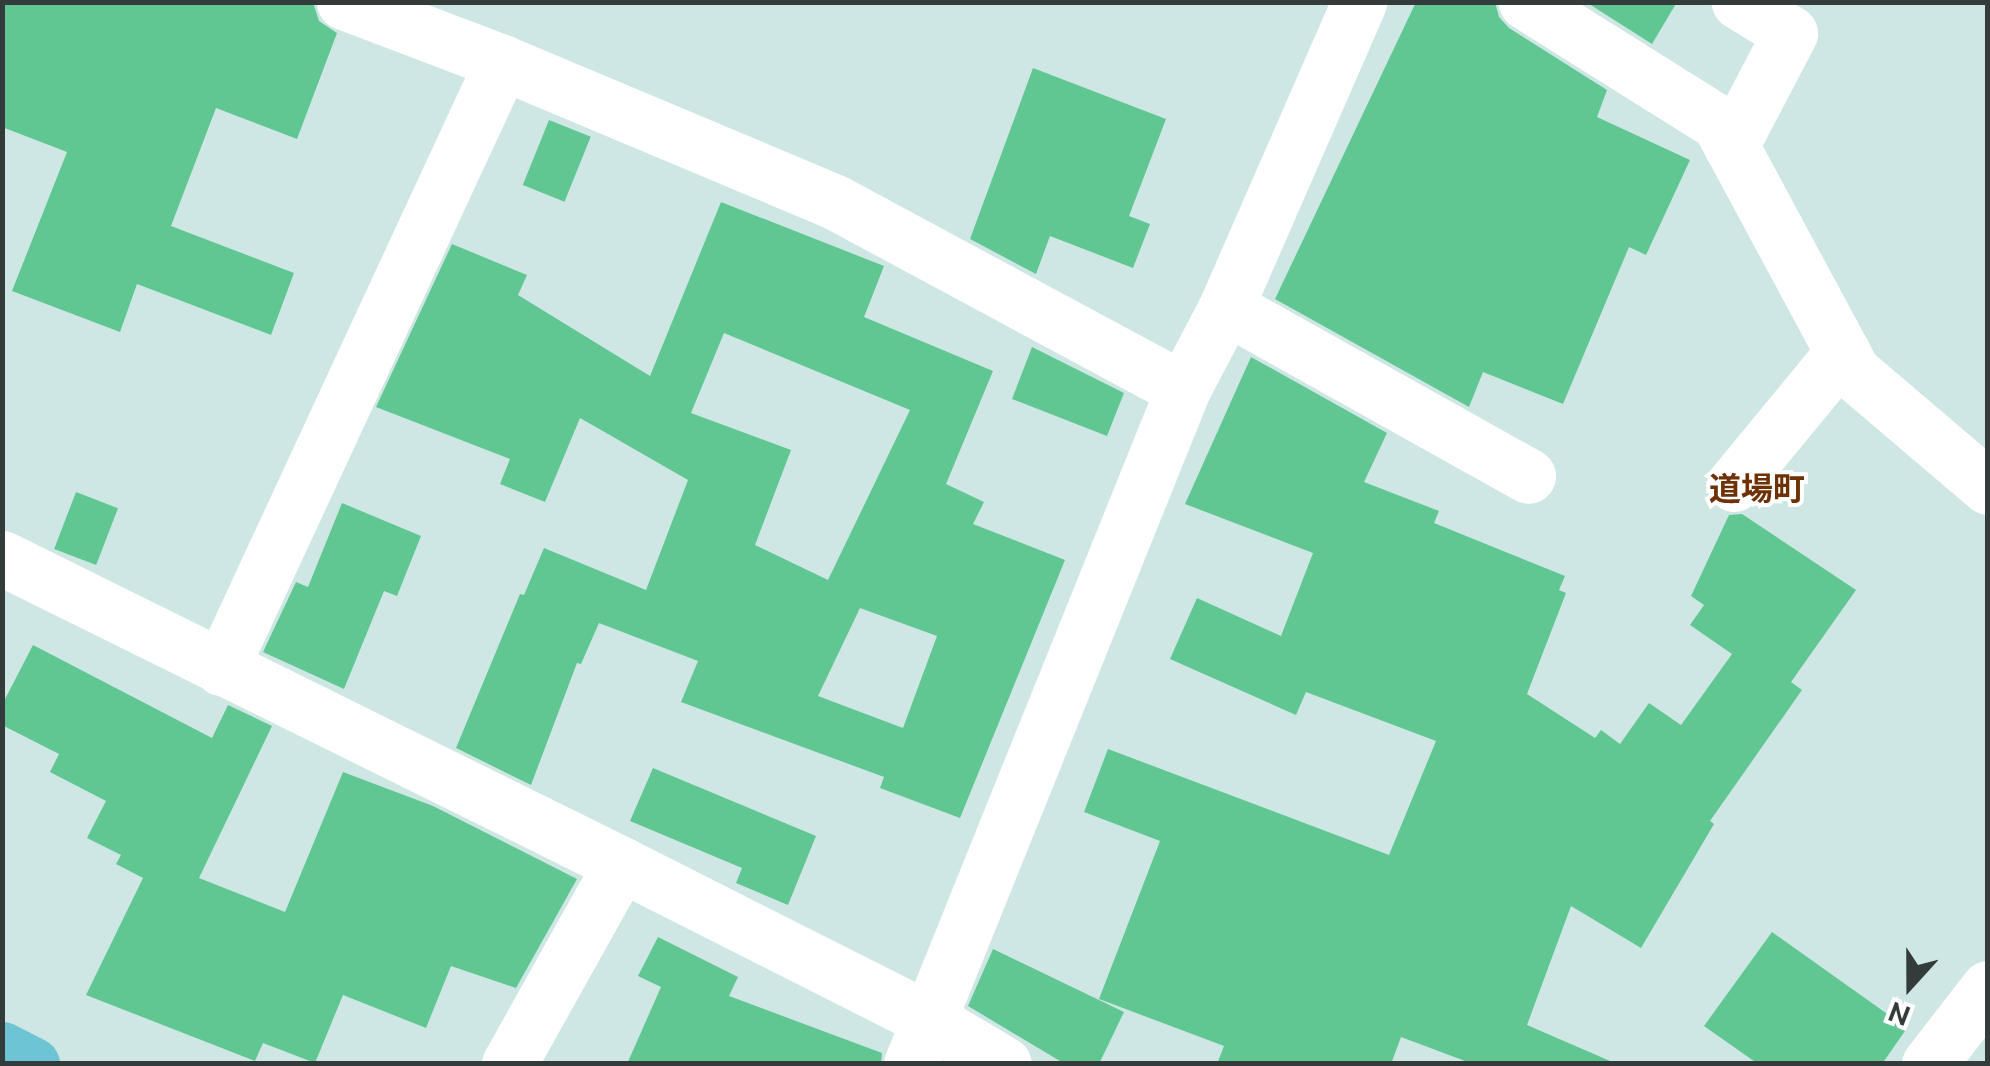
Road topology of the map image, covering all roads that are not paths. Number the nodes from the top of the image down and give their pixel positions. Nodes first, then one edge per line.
1 (344, 2) edge
2 (1359, 2) edge
3 (1526, 2) edge
4 (1739, 2) edge
5 (502, 62) junction
6 (1731, 146) junction
7 (1226, 307) junction
8 (1843, 352) junction
9 (1184, 389) junction
10 (1528, 476) dead end
11 (1734, 484) dead end
12 (1988, 487) edge
13 (2, 558) edge
14 (221, 668) junction
15 (621, 864) junction
16 (1988, 988) edge
17 (919, 1041) edge
18 (2, 1050) edge
19 (32, 1064) edge
20 (509, 1064) edge
21 (1004, 1064) edge
22 (1928, 1064) edge

1 - 5 street
2 - 7 street
3 - 6 street
4 - 6 street
5 - 9 street
5 - 14 street
6 - 8 street
7 - 9 street
7 - 10 street
8 - 11 street
8 - 12 street
9 - 17 street
13 - 14 street
14 - 15 street
15 - 17 street
15 - 20 street
16 - 22 street
17 - 21 street
18 - 19 main road

